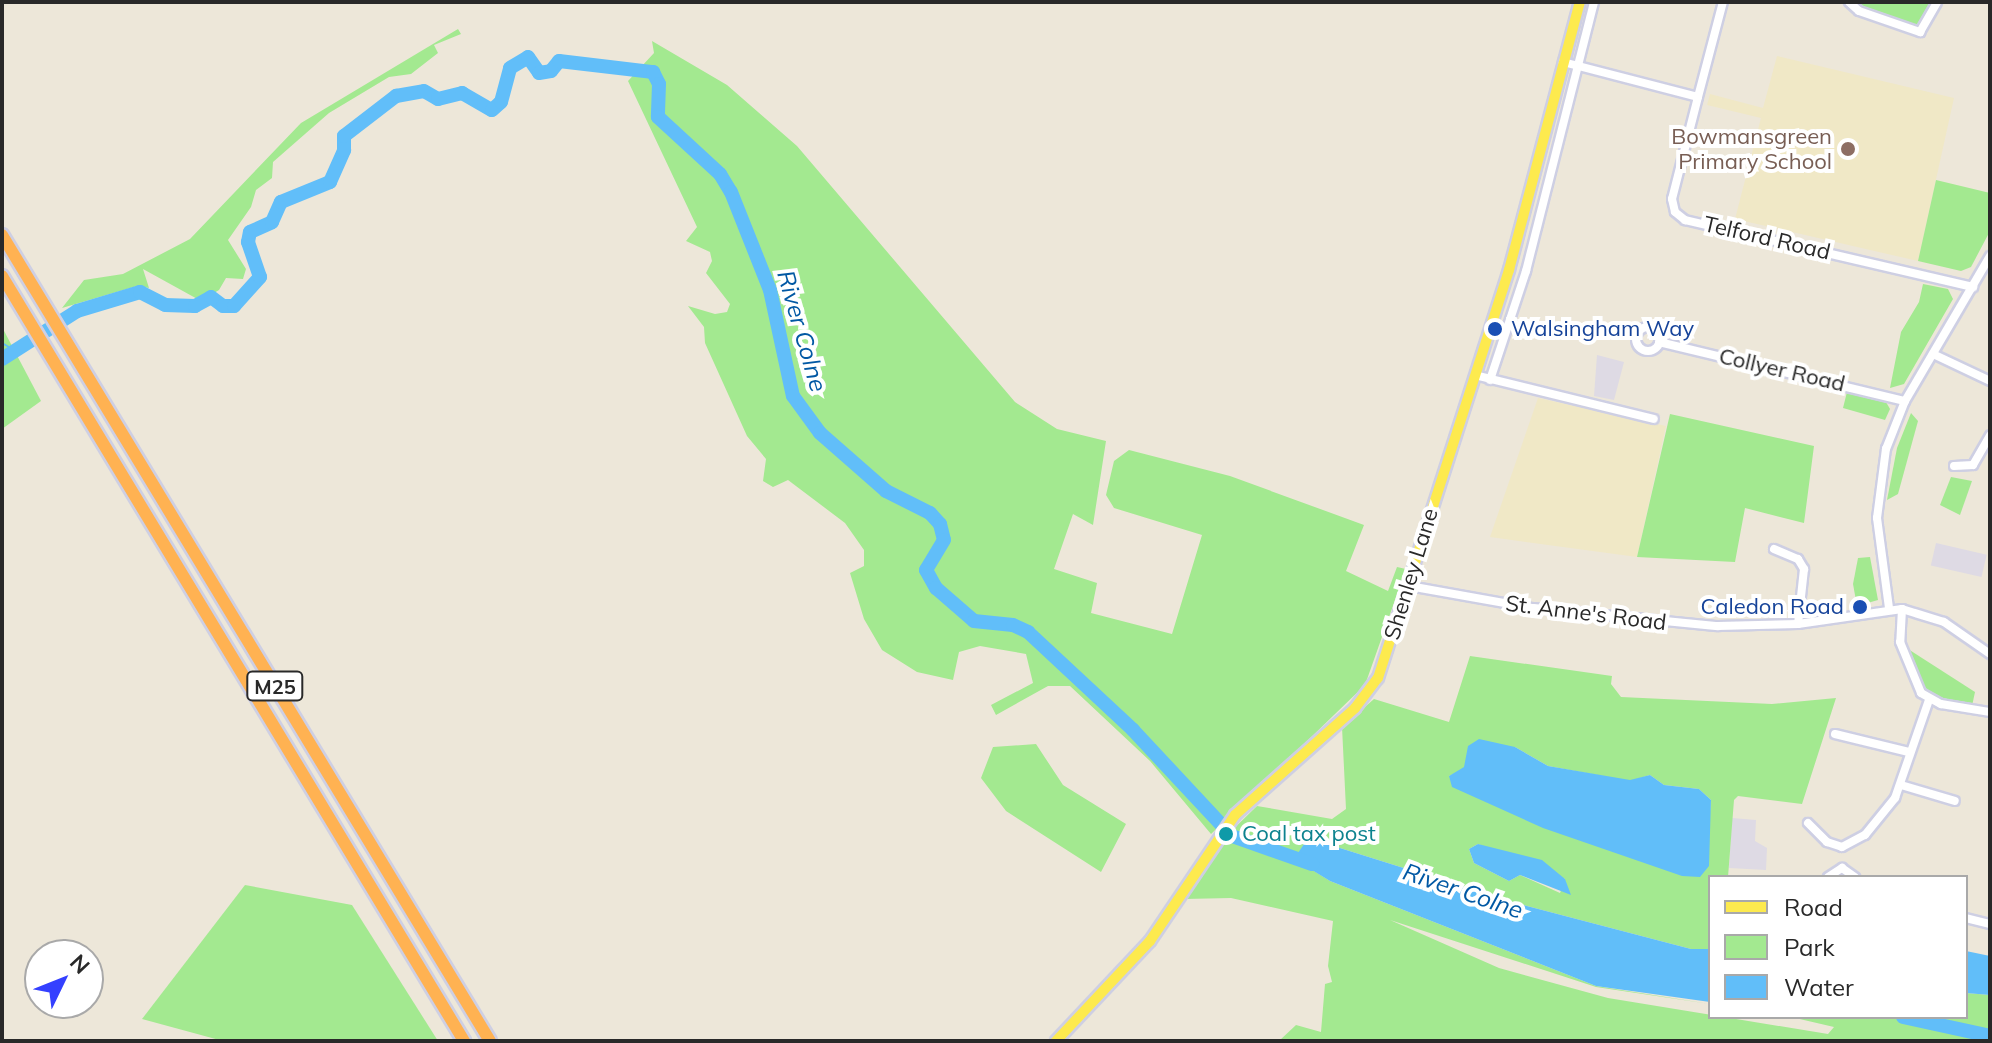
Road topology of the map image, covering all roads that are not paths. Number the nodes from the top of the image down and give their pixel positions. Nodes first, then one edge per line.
1 (1580, 2) edge
2 (1594, 2) edge
3 (1723, 2) edge
4 (1849, 2) edge
5 (1937, 2) edge
6 (1563, 62) junction
7 (1577, 65) junction
8 (1698, 97) junction
9 (2, 235) edge
10 (1990, 256) edge
11 (2, 276) edge
12 (1973, 287) junction
13 (1659, 342) dead end
14 (1933, 354) junction
15 (1475, 375) junction
16 (1490, 380) junction
17 (1990, 381) edge
18 (1905, 401) junction
19 (1654, 419) dead end
20 (1990, 435) edge
21 (1954, 466) dead end
22 (1774, 549) dead end
23 (1409, 586) junction
24 (1889, 608) junction
25 (1902, 609) junction
26 (1798, 624) junction
27 (1990, 654) edge
28 (1929, 700) junction
29 (1990, 712) edge
30 (1835, 734) dead end
31 (1909, 752) junction
32 (1901, 785) junction
33 (1955, 801) dead end
34 (1808, 823) dead end
35 (1842, 847) junction
36 (1842, 868) junction
37 (1831, 875) edge
38 (1852, 875) edge
39 (1968, 918) edge
40 (1990, 924) edge
41 (464, 1041) edge
42 (490, 1041) edge
43 (1056, 1041) edge

1 - 6 main road, Shenley Lane
2 - 7 street
3 - 8 street
4 - 5 street
6 - 7 street
6 - 15 main road, Shenley Lane
7 - 8 street
7 - 16 street
8 - 12 street, Telford Road
9 - 42 highway, M25
10 - 12 street
11 - 41 highway, M25
12 - 14 street
13 - 18 street, Collyer Road
14 - 17 street
14 - 18 street
15 - 16 street
15 - 23 main road, Shenley Lane
16 - 19 street
18 - 24 street
20 - 21 street
22 - 26 street
23 - 26 street, St. Anne's Road
23 - 43 main road, Shenley Lane
24 - 25 street, St. Anne's Road
24 - 26 street, St. Anne's Road
25 - 27 street, St. Anne's Road
25 - 28 street
28 - 29 street
28 - 31 street
30 - 31 street
31 - 32 street
32 - 33 street
32 - 35 street
34 - 35 street
35 - 36 street
36 - 37 street
36 - 38 street
39 - 40 street

